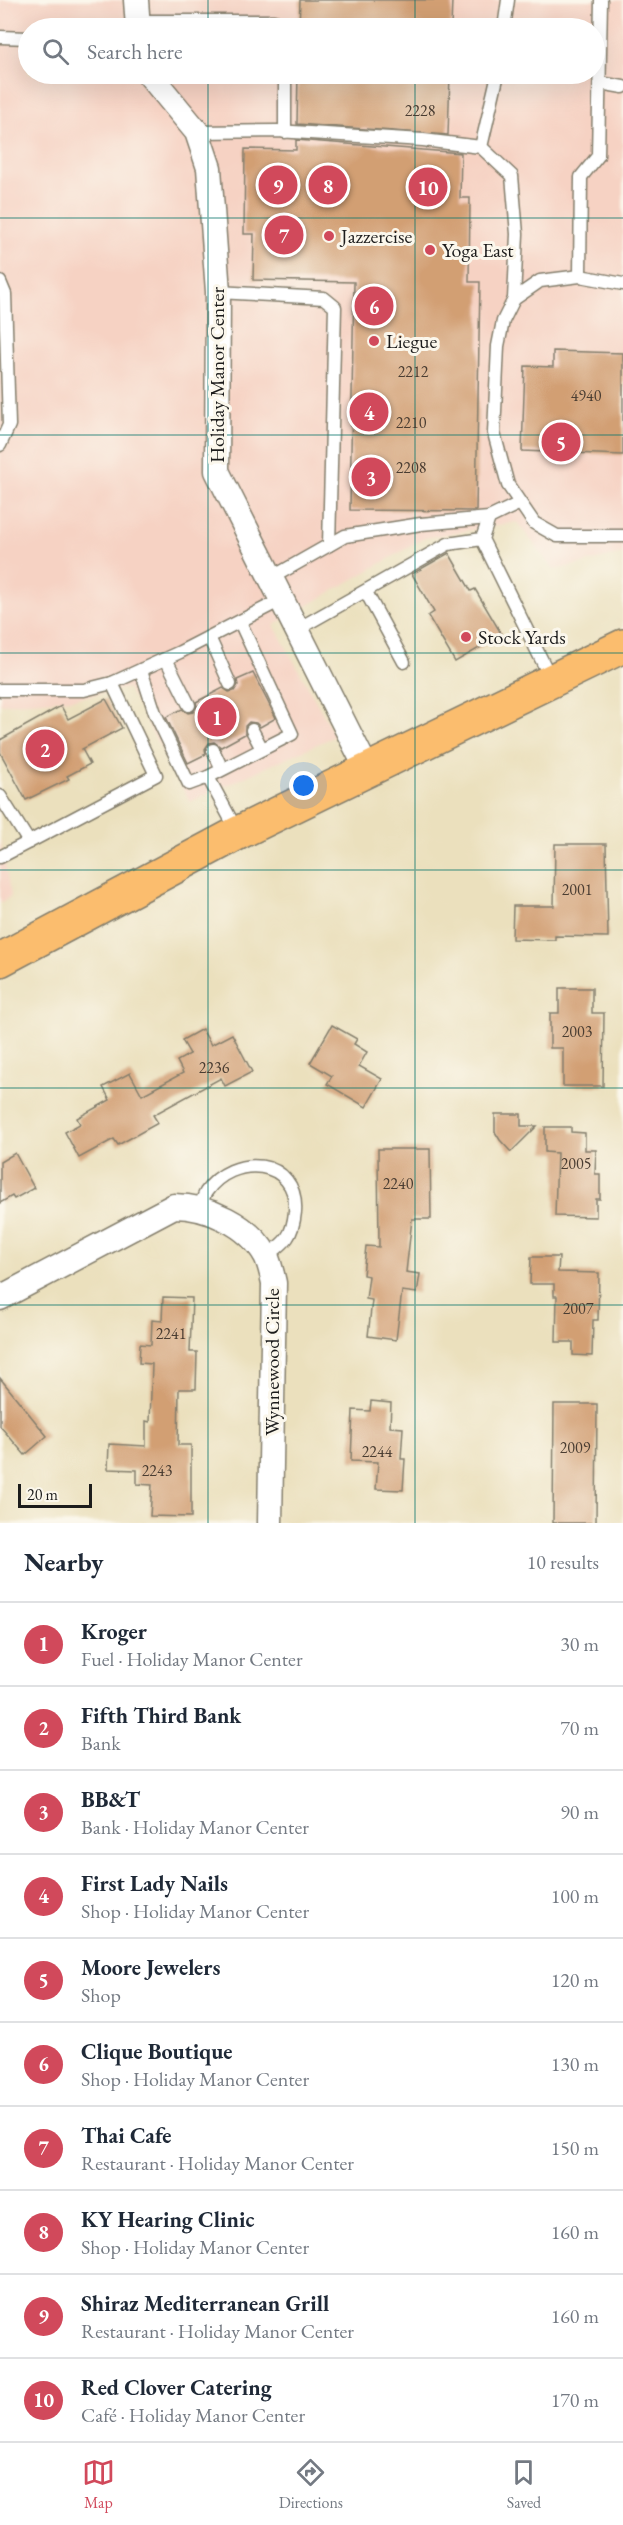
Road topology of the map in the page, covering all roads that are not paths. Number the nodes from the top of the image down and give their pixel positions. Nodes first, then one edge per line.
1 (601, 0) edge
2 (137, 17) edge
3 (171, 18) edge
4 (601, 18) edge
5 (0, 37) edge
6 (18, 38) edge
7 (157, 84) edge
8 (285, 84) edge
9 (496, 84) edge
10 (600, 84) edge
11 (605, 84) edge
12 (623, 87) edge
13 (197, 132) junction
14 (285, 132) junction
15 (481, 147) junction
16 (580, 276) junction
17 (0, 282) edge
18 (623, 284) edge
19 (218, 292) junction
20 (514, 299) junction
21 (0, 445) edge
22 (520, 502) junction
23 (489, 518) junction
24 (623, 536) edge
25 (482, 539) junction
26 (329, 545) junction
27 (271, 578) junction
28 (366, 592) junction
29 (282, 600) junction
30 (240, 622) junction
31 (297, 630) junction
32 (208, 637) junction
33 (623, 646) edge
34 (166, 659) junction
35 (404, 662) dead end
36 (141, 670) junction
37 (551, 680) junction
38 (112, 682) junction
39 (230, 684) dead end
40 (0, 690) edge
41 (189, 705) dead end
42 (252, 730) dead end
43 (262, 749) junction
44 (213, 750) dead end
45 (222, 769) junction
46 (366, 769) junction
47 (208, 777) junction
48 (0, 796) edge
49 (238, 833) junction
50 (29, 842) junction
51 (0, 857) edge
52 (0, 960) edge
53 (199, 1209) junction
54 (266, 1257) junction
55 (0, 1298) edge
56 (270, 1523) edge

1 - 4 lane
2 - 3 lane
5 - 6 lane
7 - 13 street, Holiday Manor Center
8 - 14 lane
9 - 15 lane
10 - 16 lane
11 - 12 lane
13 - 14 lane
13 - 19 street, Holiday Manor Center
14 - 15 lane
15 - 20 lane
16 - 18 lane
16 - 20 lane
17 - 21 lane
19 - 26 lane
19 - 27 street, Holiday Manor Center
20 - 22 lane
22 - 23 lane
22 - 24 lane
23 - 25 lane
23 - 26 lane
25 - 28 lane
25 - 37 lane
26 - 27 lane
27 - 29 street, Holiday Manor Center
28 - 31 lane
28 - 35 lane
29 - 30 lane
29 - 31 street, Holiday Manor Center
30 - 32 lane
30 - 43 lane
31 - 46 street, Holiday Manor Center
32 - 34 lane
32 - 39 lane
33 - 37 main road
34 - 36 lane
34 - 41 lane
36 - 38 lane
36 - 47 lane
37 - 46 main road
38 - 40 lane
38 - 50 lane
42 - 43 lane
43 - 45 lane
44 - 45 lane
45 - 47 lane
46 - 49 main road
47 - 49 lane
48 - 50 lane
49 - 52 main road
50 - 51 lane
53 - 54 street, Wynnewood Circle
53 - 54 lane
53 - 55 street, Wynnewood Circle
54 - 56 street, Wynnewood Circle

